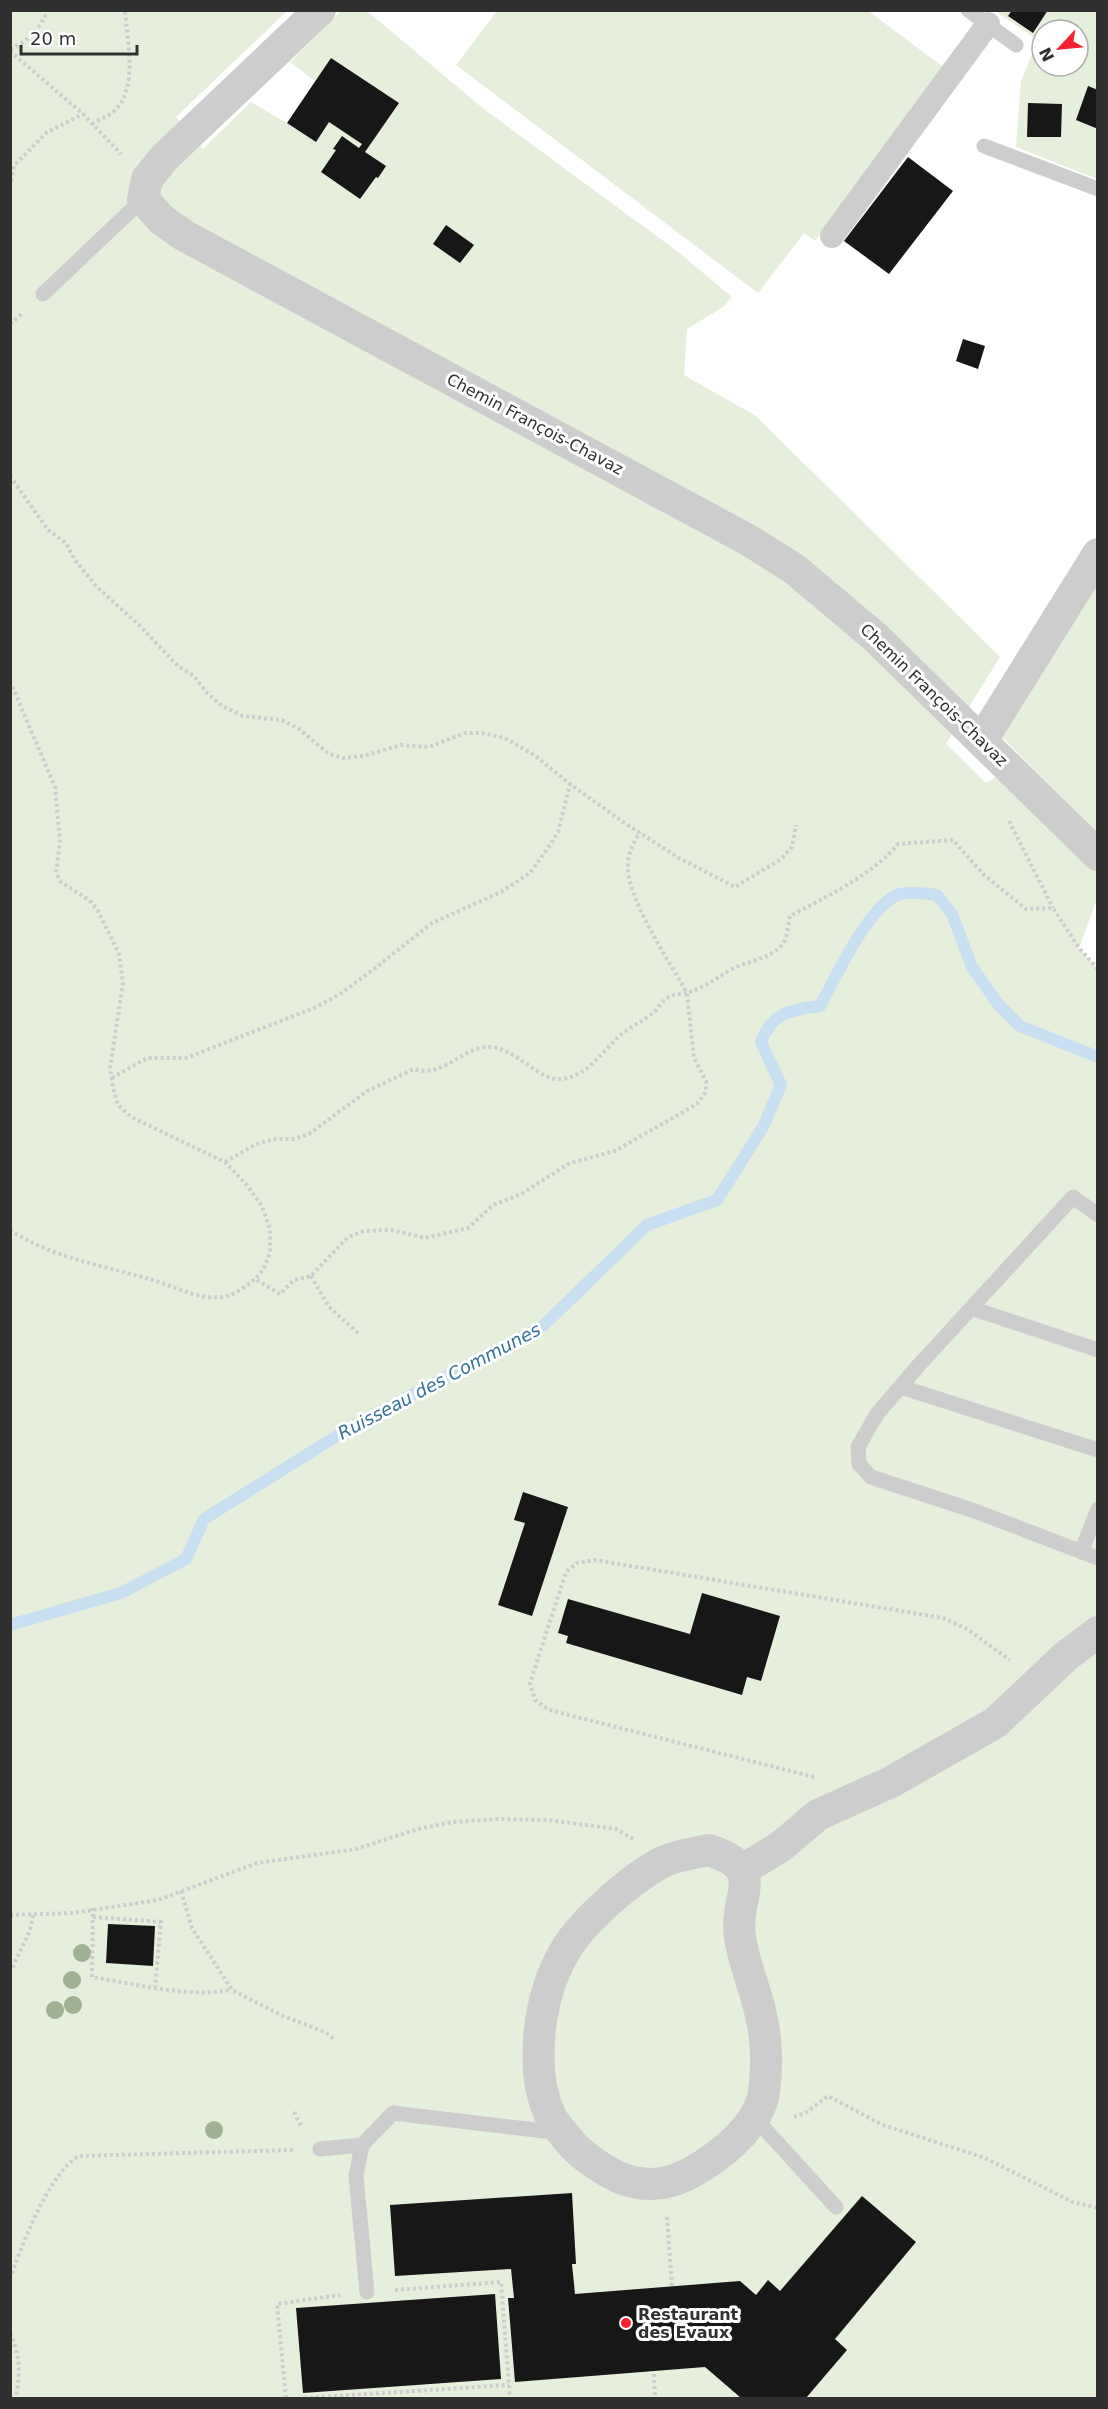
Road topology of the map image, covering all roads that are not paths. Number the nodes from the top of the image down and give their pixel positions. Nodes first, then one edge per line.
1 (320, 10) edge
2 (968, 10) edge
3 (988, 24) junction
4 (1016, 45) dead end
5 (984, 146) dead end
6 (145, 189) junction
7 (1098, 189) edge
8 (832, 236) dead end
9 (43, 294) dead end
10 (1098, 554) edge
11 (982, 740) junction
12 (1098, 855) edge
13 (1098, 1215) edge
14 (971, 1308) junction
15 (1098, 1350) edge
16 (901, 1387) junction
17 (1098, 1450) edge
18 (1098, 1509) edge
19 (1081, 1552) junction
20 (1098, 1558) edge
21 (1098, 1632) edge
22 (742, 1870) junction
23 (760, 2122) junction
24 (564, 2133) junction
25 (362, 2145) junction
26 (321, 2149) road end
27 (836, 2207) dead end
28 (367, 2292) road end

1 - 6 street
2 - 3 lane
3 - 4 lane
3 - 8 street
5 - 7 lane
6 - 9 lane
6 - 11 street, Chemin François-Chavaz
10 - 11 street
11 - 12 street, Chemin François-Chavaz
13 - 14 lane
14 - 15 lane
14 - 16 lane
16 - 17 lane
16 - 19 lane
18 - 19 lane
19 - 20 lane
21 - 22 street
22 - 23 street
22 - 24 street
23 - 24 street
23 - 27 lane
24 - 25 lane
25 - 26 lane
25 - 28 lane

